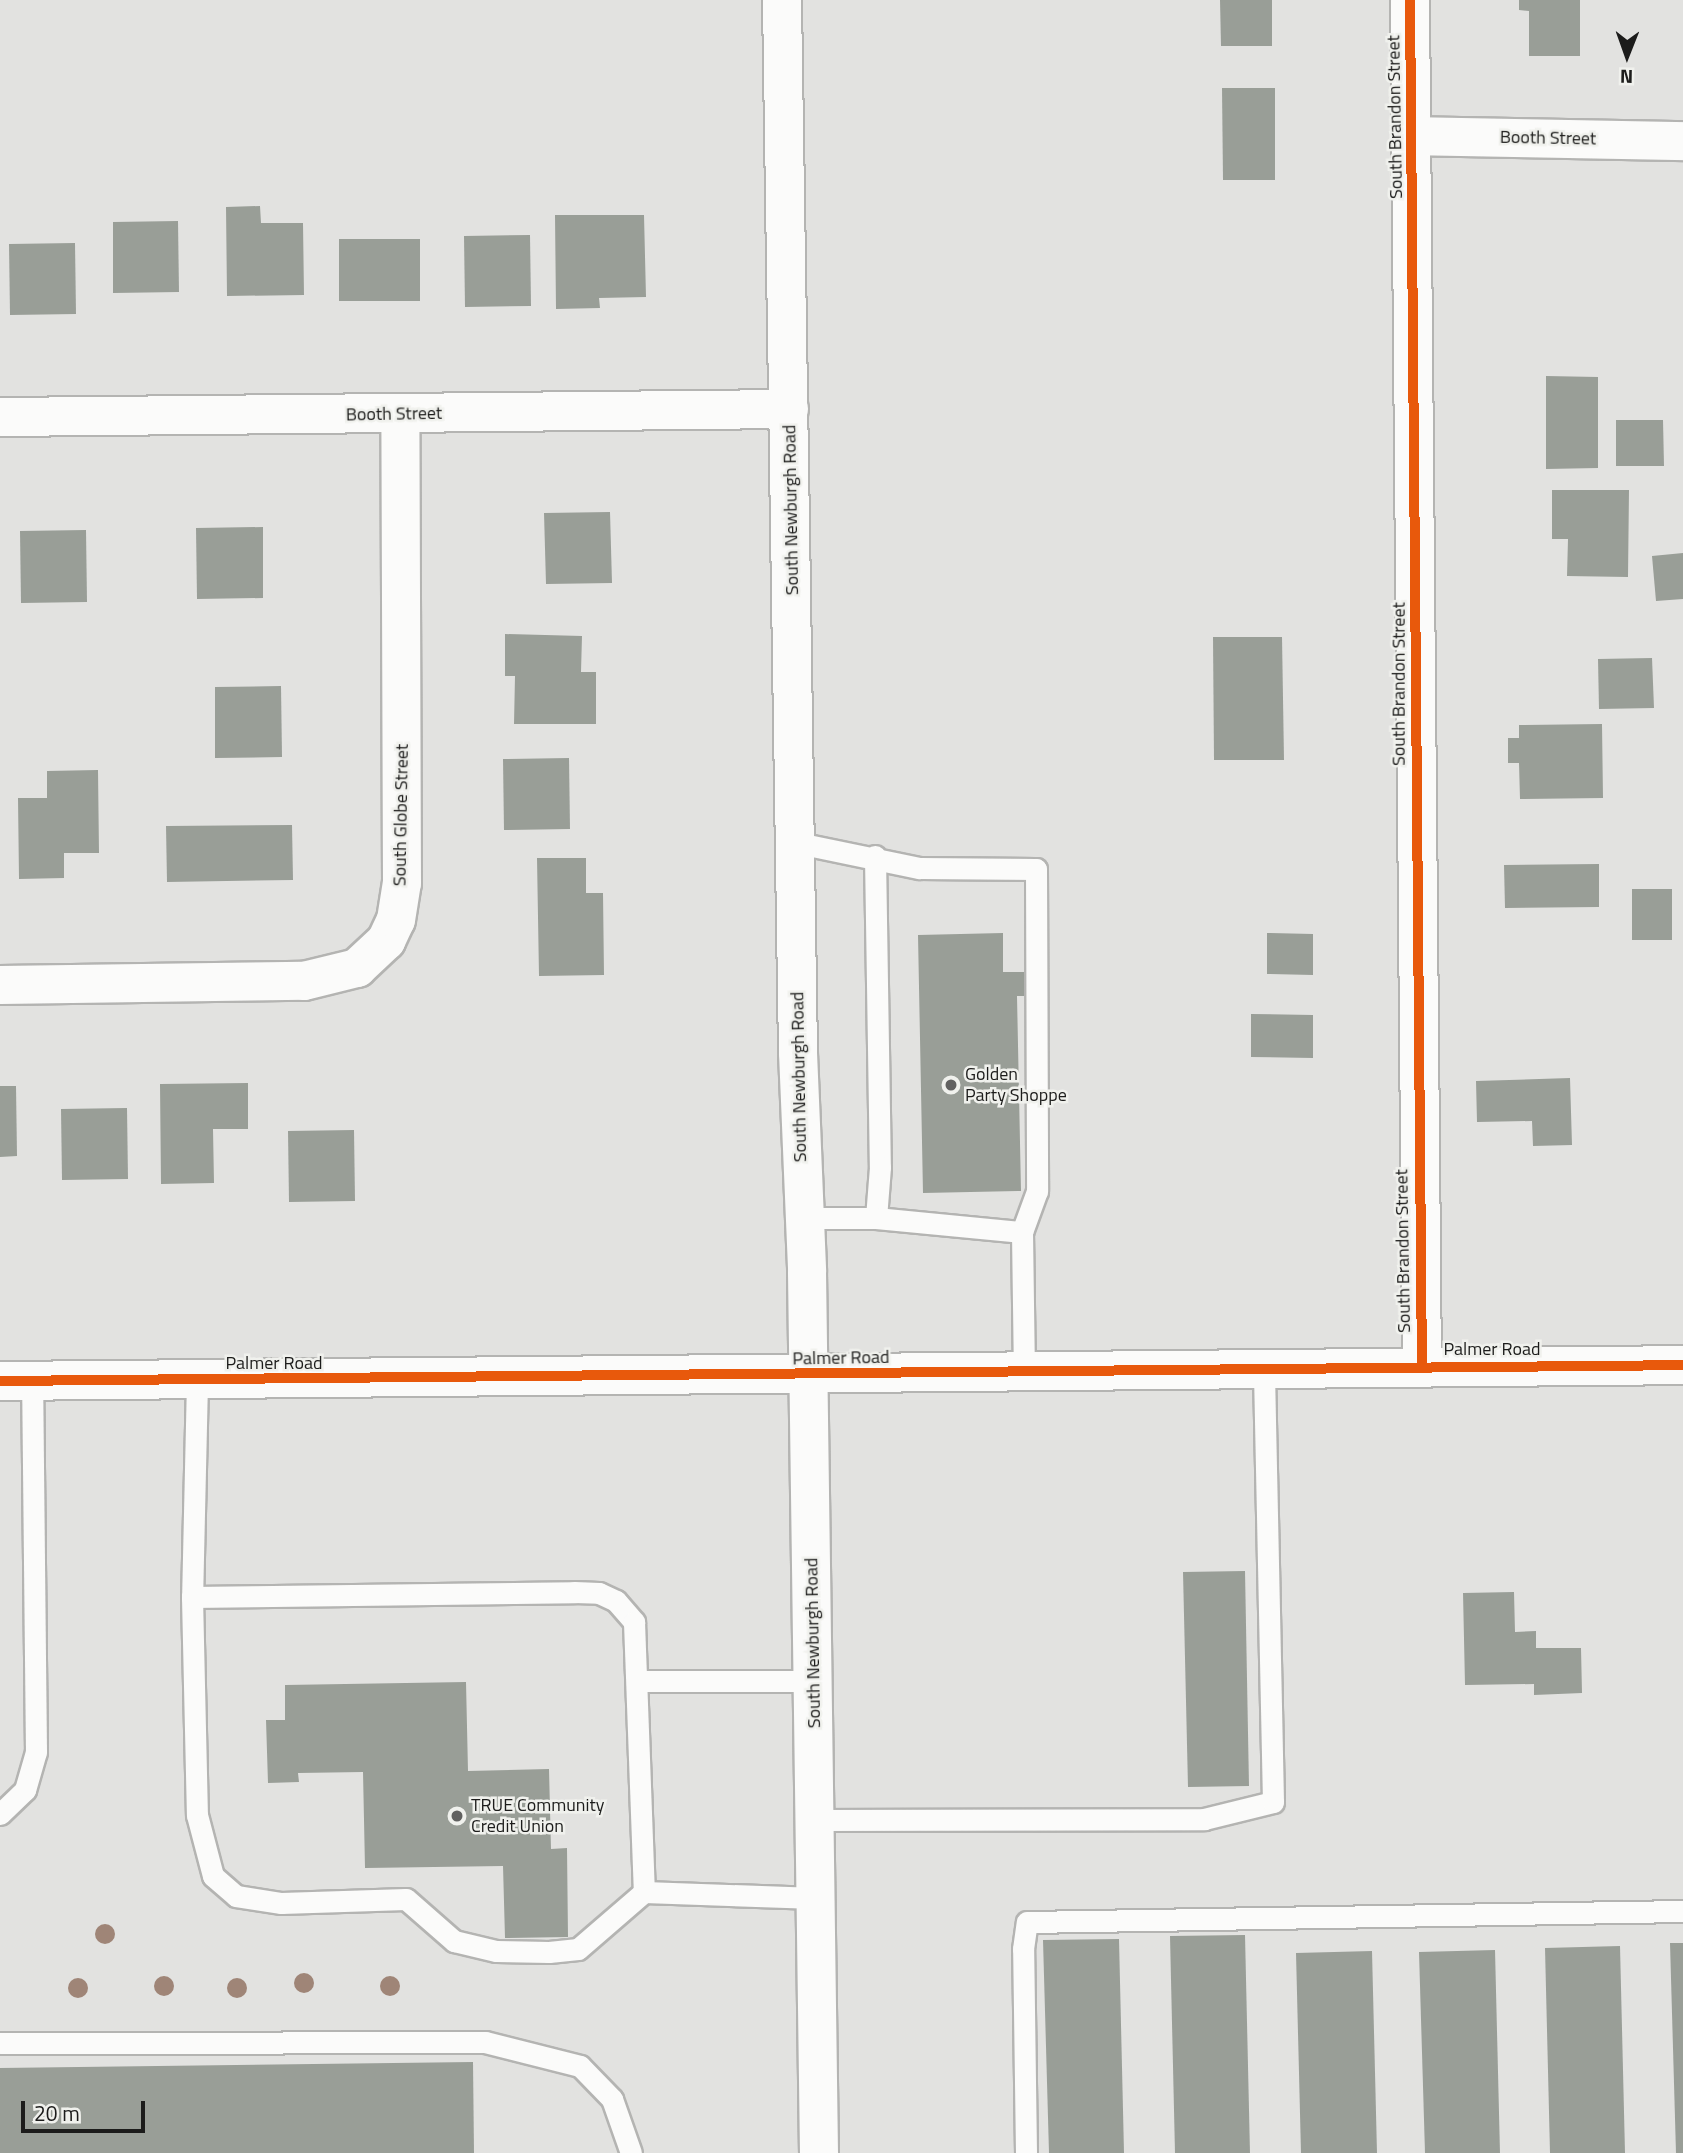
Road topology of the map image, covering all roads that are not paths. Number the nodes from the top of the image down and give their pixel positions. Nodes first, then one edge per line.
1 (782, 0) edge
2 (1410, 0) edge
3 (1413, 136) junction
4 (1683, 141) edge
5 (789, 409) junction
6 (400, 414) junction
7 (0, 417) edge
8 (798, 843) junction
9 (875, 856) junction
10 (0, 985) edge
11 (802, 1218) junction
12 (876, 1218) junction
13 (1022, 1232) junction
14 (1683, 1365) edge
15 (1422, 1367) junction
16 (1264, 1369) junction
17 (1024, 1373) junction
18 (809, 1377) junction
19 (16, 1381) edge
20 (197, 1381) junction
21 (192, 1597) junction
22 (638, 1681) junction
23 (813, 1681) junction
24 (0, 1814) edge
25 (815, 1819) junction
26 (644, 1892) junction
27 (816, 1898) junction
28 (1683, 1911) edge
29 (0, 2043) edge
30 (631, 2153) edge
31 (819, 2153) edge
32 (1026, 2153) edge

1 - 5 street, South Newburgh Road
2 - 3 street, South Brandon Street
3 - 4 street, Booth Street
3 - 15 street, South Brandon Street
5 - 6 street, Booth Street
5 - 8 street, South Newburgh Road
6 - 7 street, Booth Street
6 - 10 street, South Globe Street
8 - 9 lane
8 - 11 street, South Newburgh Road
9 - 12 lane
9 - 13 lane
11 - 12 lane
11 - 18 street, South Newburgh Road
12 - 13 lane
13 - 17 lane
14 - 15 street, Palmer Road
15 - 16 street, Palmer Road
16 - 17 street, Palmer Road
16 - 25 lane
17 - 18 street, Palmer Road
18 - 20 street, Palmer Road
18 - 23 street, South Newburgh Road
19 - 20 street, Palmer Road
19 - 24 lane
20 - 21 lane
21 - 22 lane
21 - 26 lane
22 - 23 lane
22 - 26 lane
23 - 25 street, South Newburgh Road
25 - 27 street, South Newburgh Road
26 - 27 lane
27 - 31 street, South Newburgh Road
28 - 32 lane
29 - 30 lane

